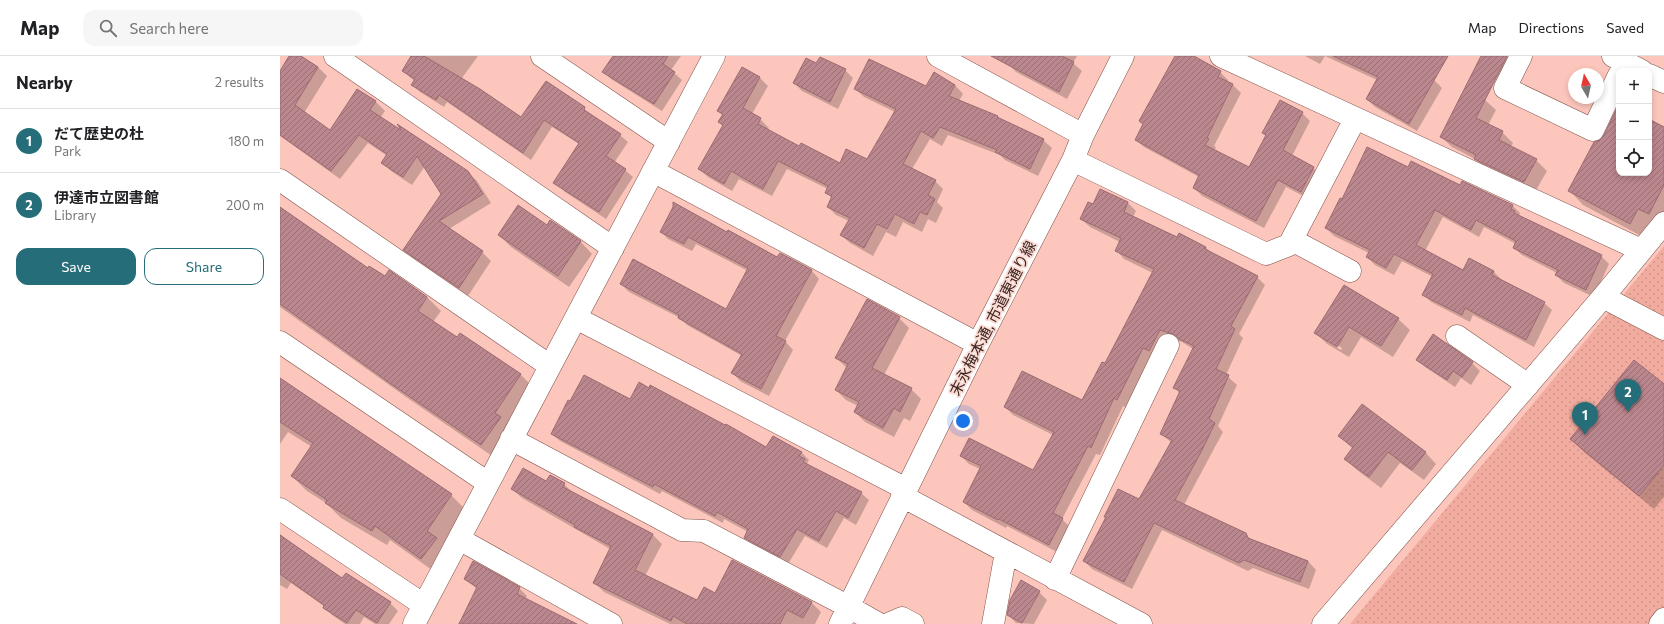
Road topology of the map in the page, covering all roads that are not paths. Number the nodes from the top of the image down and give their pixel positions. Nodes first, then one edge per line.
1 (335, 56) edge
2 (542, 56) edge
3 (714, 56) edge
4 (938, 56) edge
5 (1124, 56) edge
6 (1222, 56) edge
7 (1521, 56) edge
8 (1623, 64) edge
9 (1652, 76) edge
10 (1664, 82) edge
11 (1355, 119) junction
12 (1083, 135) junction
13 (669, 142) junction
14 (1073, 160) junction
15 (653, 172) junction
16 (280, 180) edge
17 (1664, 223) edge
18 (1292, 240) junction
19 (613, 248) junction
20 (1641, 250) junction
21 (1350, 271) dead end
22 (1603, 297) junction
23 (576, 318) junction
24 (1664, 330) edge
25 (1457, 336) dead end
26 (280, 342) edge
27 (978, 344) junction
28 (1168, 345) dead end
29 (550, 366) junction
30 (1528, 385) junction
31 (511, 439) junction
32 (488, 483) junction
33 (904, 493) junction
34 (280, 509) edge
35 (459, 539) junction
36 (1006, 552) junction
37 (1055, 579) junction
38 (424, 605) junction
39 (845, 615) edge
40 (1664, 619) edge
41 (1135, 622) edge
42 (414, 624) edge
43 (611, 624) edge
44 (879, 624) edge
45 (888, 624) edge
46 (913, 624) edge
47 (993, 624) edge
48 (1323, 624) edge
49 (1660, 624) edge

1 - 19 street
2 - 13 street
3 - 13 street
4 - 12 street
5 - 12 street, 末永梅本通, 市道東通り線
6 - 11 street
7 - 8 street
9 - 10 street
11 - 18 street
11 - 20 street
12 - 14 street, 末永梅本通, 市道東通り線
13 - 15 street
14 - 18 street
14 - 27 street, 末永梅本通, 市道東通り線
15 - 19 street
15 - 27 street
16 - 29 street
17 - 20 street
18 - 21 street
19 - 23 street
20 - 22 street
22 - 24 street
22 - 30 street
23 - 29 street
23 - 33 street
25 - 30 street
26 - 32 street
27 - 33 street, 末永梅本通, 市道東通り線
28 - 37 street
29 - 31 street
30 - 48 street
31 - 32 street
31 - 39 street
32 - 35 street
33 - 36 street
33 - 39 street, 末永梅本通, 市道東通り線
34 - 38 street
35 - 38 street
35 - 43 street
36 - 37 street
36 - 47 street
37 - 41 street
38 - 42 street
39 - 44 street
40 - 49 street
45 - 46 street

